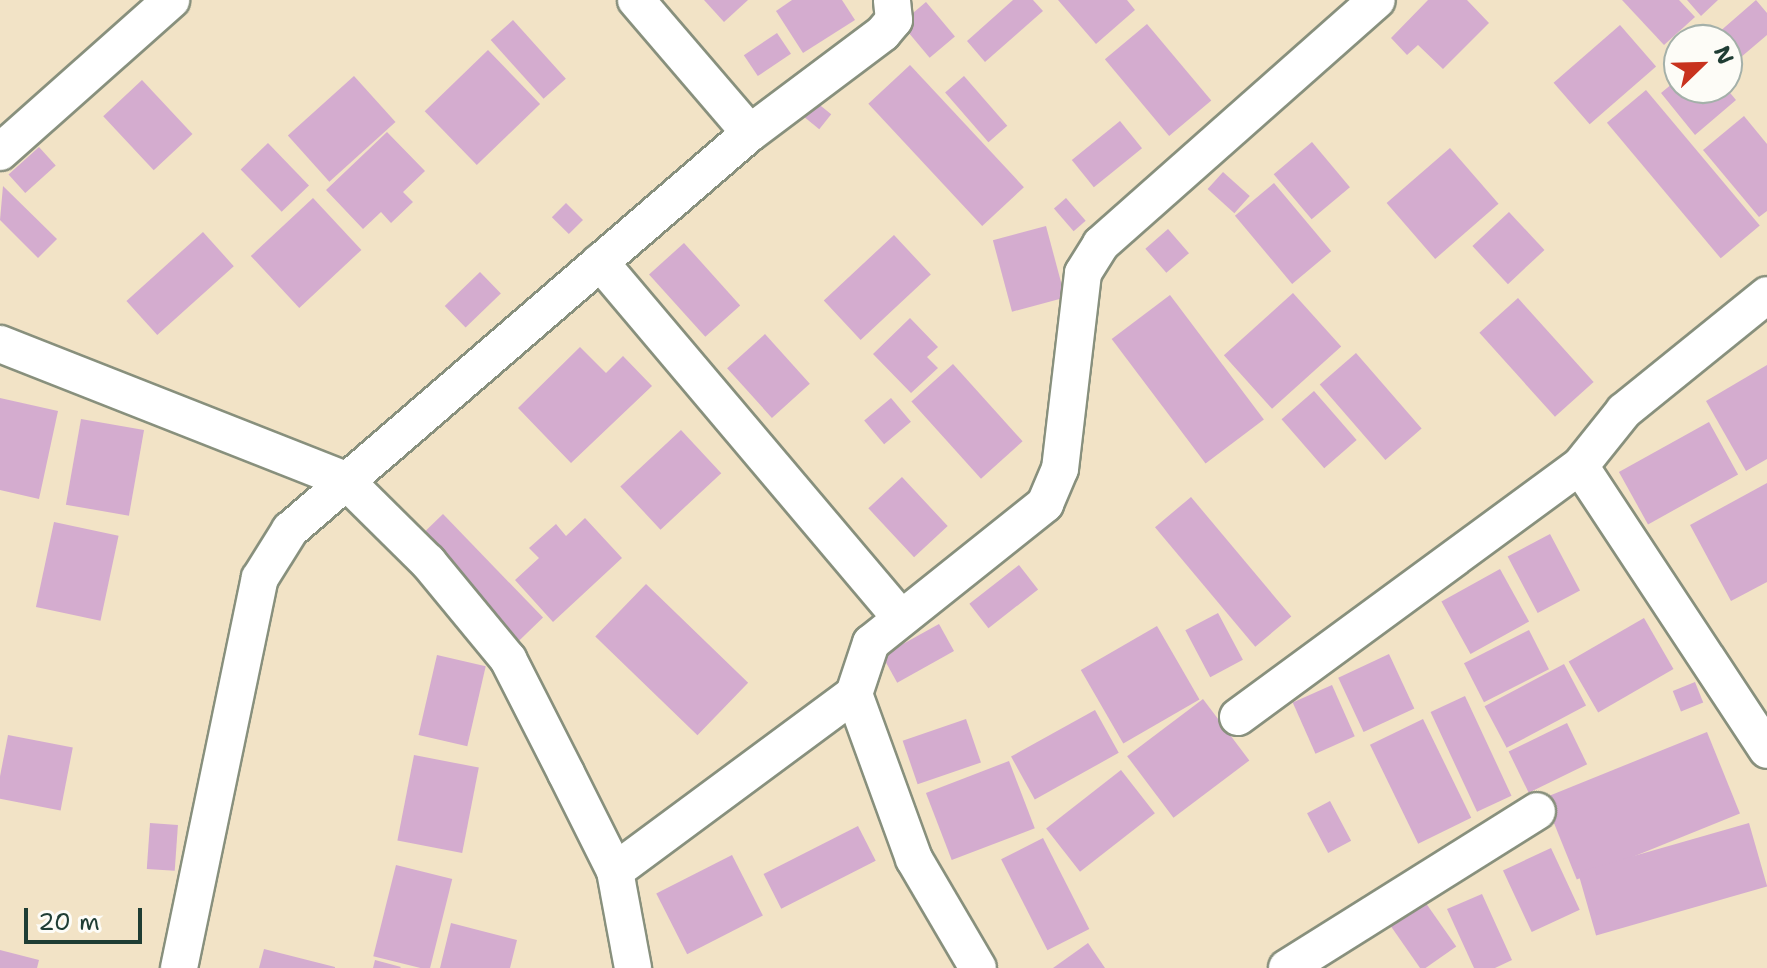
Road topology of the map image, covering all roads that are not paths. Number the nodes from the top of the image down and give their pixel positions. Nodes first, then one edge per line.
1 (171, 0) edge
2 (636, 0) edge
3 (892, 0) edge
4 (1377, 0) edge
5 (750, 133) junction
6 (0, 152) edge
7 (600, 262) junction
8 (1767, 295) edge
9 (0, 344) edge
10 (1580, 466) junction
11 (345, 480) junction
12 (899, 616) junction
13 (854, 694) junction
14 (1238, 717) dead end
15 (1767, 750) edge
16 (1537, 811) dead end
17 (615, 871) junction
18 (179, 968) edge
19 (633, 968) edge
20 (978, 968) edge
21 (1287, 968) edge

1 - 6 street
2 - 5 street
3 - 5 street
4 - 12 street
5 - 7 street
7 - 11 street
7 - 12 street
8 - 10 street
9 - 11 street
10 - 14 street
10 - 15 street
11 - 17 street
11 - 18 street
12 - 13 street
13 - 17 street
13 - 20 street
16 - 21 street
17 - 19 street

